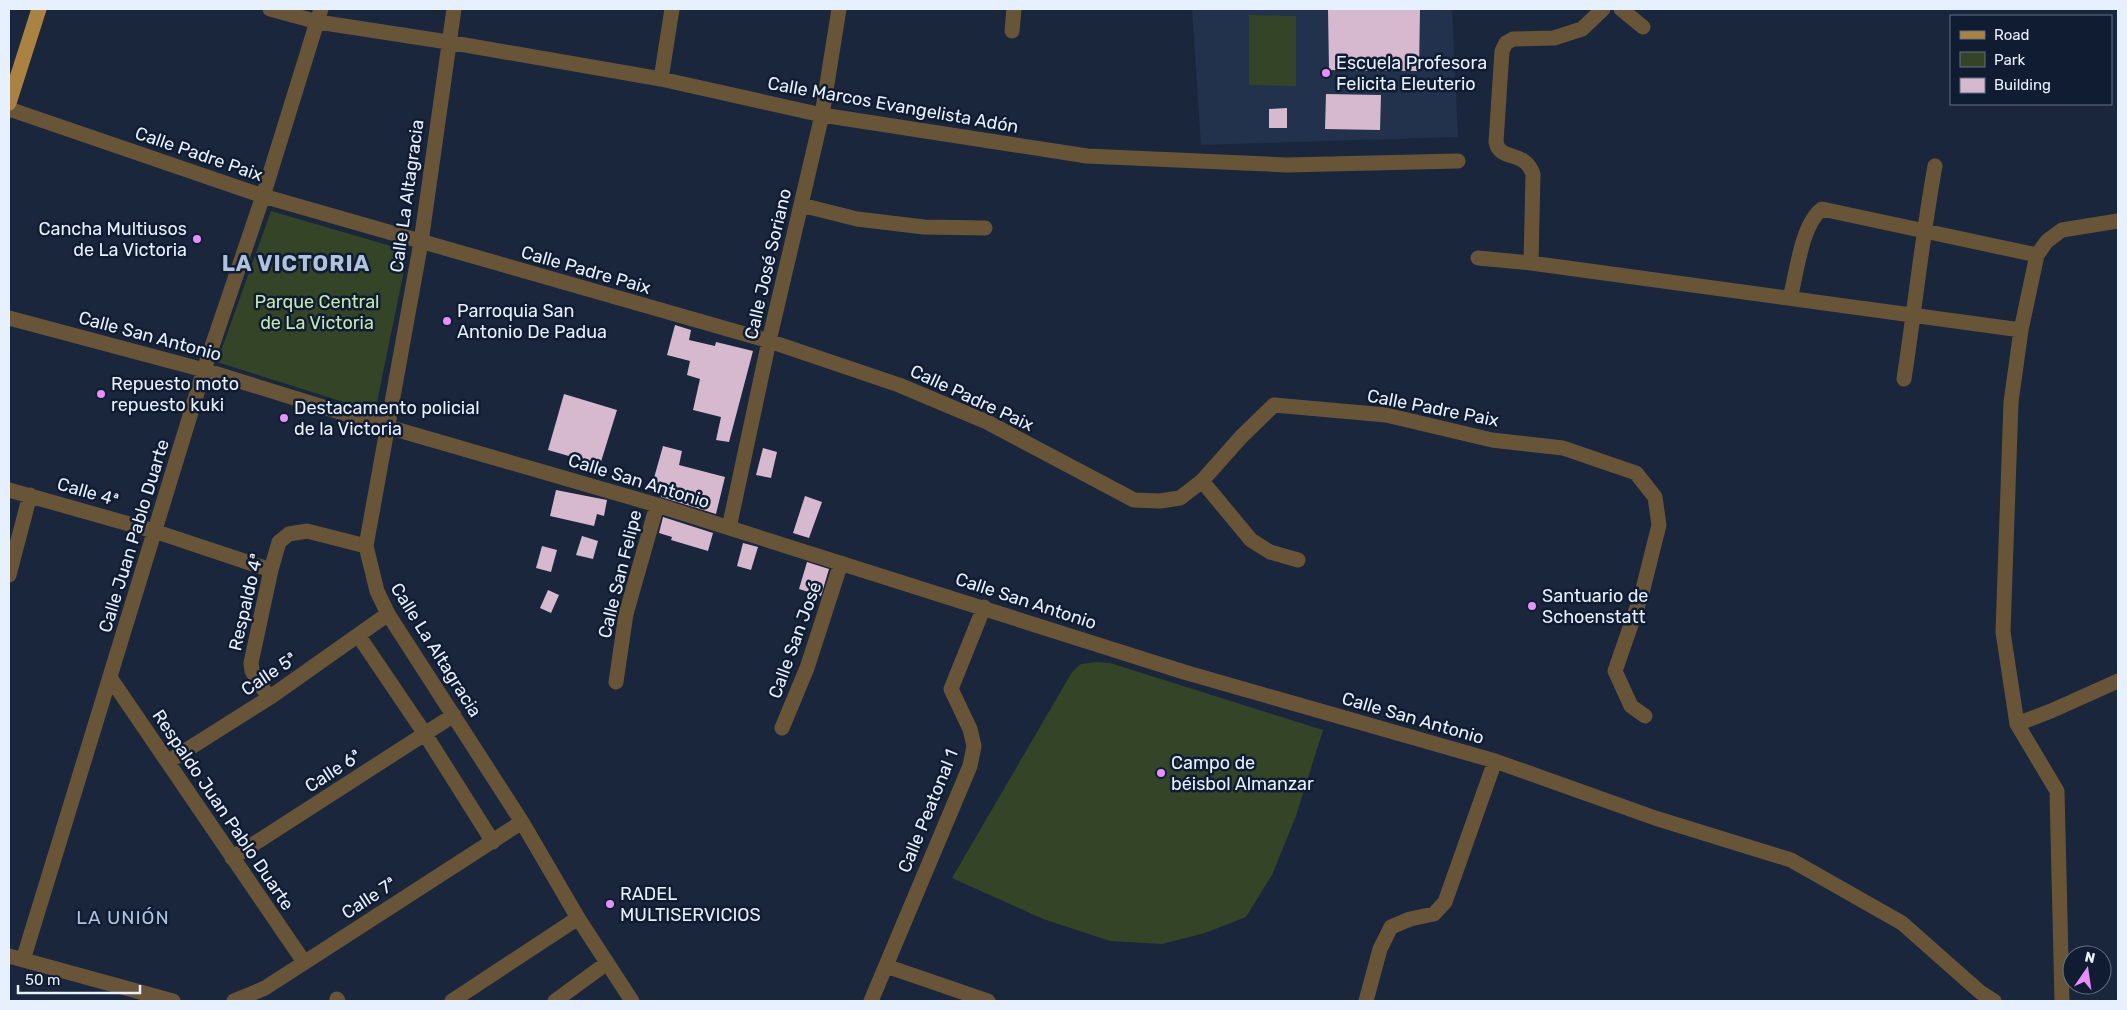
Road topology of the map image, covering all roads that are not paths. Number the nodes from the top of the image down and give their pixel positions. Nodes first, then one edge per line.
1 (40, 9) edge
2 (270, 9) edge
3 (454, 9) edge
4 (672, 9) edge
5 (839, 9) edge
6 (1014, 9) edge
7 (1603, 9) edge
8 (1621, 9) edge
9 (320, 16) edge
10 (1643, 27) dead end
11 (1012, 32) dead end
12 (448, 42) junction
13 (660, 79) junction
14 (9, 103) edge
15 (9, 109) edge
16 (822, 115) junction
17 (1458, 161) dead end
18 (1935, 166) dead end
19 (264, 196) junction
20 (801, 205) junction
21 (2118, 221) edge
22 (985, 228) dead end
23 (1923, 230) junction
24 (421, 242) junction
25 (2037, 255) junction
26 (1478, 258) dead end
27 (1531, 263) junction
28 (1790, 298) junction
29 (1914, 316) junction
30 (9, 318) edge
31 (2021, 330) junction
32 (769, 341) junction
33 (204, 370) junction
34 (1904, 379) dead end
35 (388, 427) junction
36 (1202, 480) junction
37 (9, 490) edge
38 (30, 495) junction
39 (657, 505) junction
40 (729, 528) junction
41 (154, 531) junction
42 (366, 546) junction
43 (1298, 560) dead end
44 (841, 563) junction
45 (270, 570) junction
46 (9, 575) edge
47 (984, 607) junction
48 (388, 614) junction
49 (358, 635) junction
50 (110, 679) junction
51 (2118, 681) edge
52 (616, 682) dead end
53 (269, 698) junction
54 (454, 715) junction
55 (1645, 716) dead end
56 (2017, 724) junction
57 (782, 728) dead end
58 (425, 734) junction
59 (168, 761) junction
60 (1494, 761) junction
61 (522, 822) junction
62 (493, 842) junction
63 (232, 858) junction
64 (578, 918) junction
65 (16, 958) edge
66 (304, 962) junction
67 (608, 963) junction
68 (886, 966) junction
69 (173, 1001) edge
70 (234, 1001) edge
71 (452, 1001) edge
72 (555, 1001) edge
73 (632, 1001) edge
74 (871, 1001) edge
75 (988, 1001) edge
76 (1366, 1001) edge
77 (1994, 1001) edge
78 (2062, 1001) edge

1 - 14 main road
2 - 9 street, Calle Marcos Evangelista Adón
3 - 12 street, Calle La Altagracia
4 - 13 street
5 - 16 street, Calle José Soriano
6 - 11 street
7 - 27 street
8 - 10 street
9 - 12 street, Calle Marcos Evangelista Adón
9 - 19 street, Calle Juan Pablo Duarte
12 - 13 street, Calle Marcos Evangelista Adón
12 - 24 street, Calle La Altagracia
13 - 16 street, Calle Marcos Evangelista Adón
15 - 19 street, Calle Padre Paix
16 - 17 street, Calle Marcos Evangelista Adón
16 - 20 street, Calle José Soriano
18 - 23 street
19 - 24 street, Calle Padre Paix
19 - 33 street, Calle Juan Pablo Duarte
20 - 22 street
20 - 32 street, Calle José Soriano
21 - 25 street
23 - 25 street
23 - 28 street
23 - 29 street
24 - 32 street, Calle Padre Paix
24 - 35 street, Calle La Altagracia
25 - 31 street
26 - 27 street
27 - 28 street
28 - 29 street
29 - 31 street
29 - 34 street
30 - 33 street, Calle San Antonio
31 - 56 street
32 - 36 street, Calle Padre Paix
32 - 40 street, Calle José Soriano
33 - 35 street, Calle San Antonio
33 - 41 street, Calle Juan Pablo Duarte
35 - 39 street, Calle San Antonio
35 - 42 street, Calle La Altagracia
36 - 43 street
36 - 55 street, Calle Padre Paix
37 - 38 street, Calle 4ª
38 - 41 street, Calle 4ª
38 - 46 street
39 - 40 street, Calle San Antonio
39 - 52 street, Calle San Felipe
40 - 44 street, Calle San Antonio
41 - 45 street, Calle 4ª
41 - 50 street, Calle Juan Pablo Duarte
42 - 45 street, Respaldo 4ª
42 - 48 street, Calle La Altagracia
44 - 47 street, Calle San Antonio
44 - 57 street, Calle San José
45 - 53 street, Respaldo 4ª
47 - 60 street, Calle San Antonio
47 - 68 street, Calle Peatonal 1
48 - 49 street, Calle 5ª
48 - 54 street, Calle La Altagracia
49 - 53 street, Calle 5ª
49 - 58 street
50 - 59 street, Respaldo Juan Pablo Duarte
50 - 65 street, Calle Juan Pablo Duarte
51 - 56 street
53 - 59 street, Calle 5ª
54 - 58 street, Calle 6ª
54 - 61 street, Calle La Altagracia
56 - 78 street
58 - 62 street
58 - 63 street, Calle 6ª
59 - 63 street, Respaldo Juan Pablo Duarte
60 - 76 street
60 - 77 street, Calle San Antonio
61 - 62 street, Calle 7ª
61 - 64 street, Calle La Altagracia
62 - 66 street, Calle 7ª
63 - 66 street, Respaldo Juan Pablo Duarte
64 - 67 street, Calle La Altagracia
64 - 71 street
65 - 69 street
66 - 70 street, Calle 7ª
67 - 72 street
67 - 73 street, Calle La Altagracia
68 - 74 street, Calle Peatonal 1
68 - 75 street

